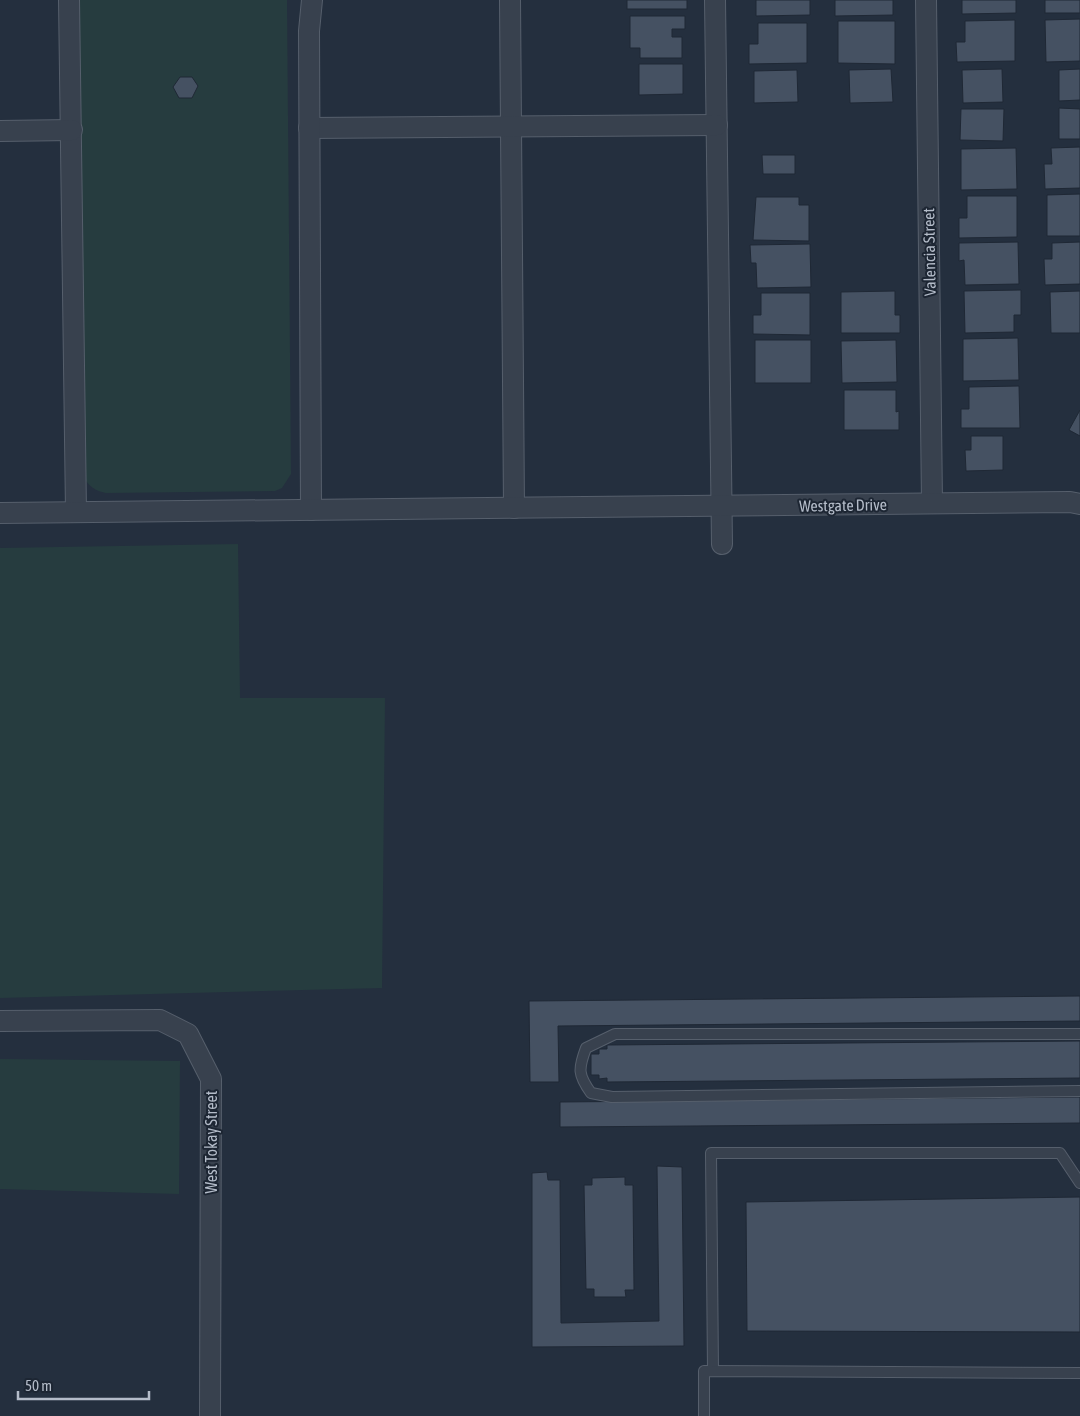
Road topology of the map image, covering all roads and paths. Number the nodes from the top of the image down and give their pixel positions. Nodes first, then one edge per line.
1 (69, 0) edge
2 (312, 0) edge
3 (510, 0) edge
4 (715, 0) edge
5 (926, 0) edge
6 (716, 125) junction
7 (511, 126) junction
8 (309, 128) junction
9 (72, 130) junction
10 (0, 131) edge
11 (1077, 502) edge
12 (932, 503) junction
13 (722, 506) junction
14 (514, 508) junction
15 (311, 510) junction
16 (76, 512) junction
17 (0, 513) edge
18 (722, 544) dead end
19 (0, 1021) edge
20 (1080, 1034) edge
21 (1080, 1091) edge
22 (1080, 1183) edge
23 (713, 1371) junction
24 (1080, 1373) edge
25 (210, 1416) edge
26 (704, 1416) edge

1 - 9 street
2 - 8 street
3 - 7 street
4 - 6 street
5 - 12 street, Valencia Street
6 - 7 street
6 - 13 street
7 - 8 street
7 - 14 street
8 - 15 street
9 - 10 street
9 - 16 street
11 - 12 street, Westgate Drive
12 - 13 street, Westgate Drive
13 - 14 street, Westgate Drive
13 - 18 street
14 - 15 street, Westgate Drive
15 - 16 street, Westgate Drive
16 - 17 street, Westgate Drive
19 - 25 street, West Tokay Street
20 - 21 lane
22 - 23 lane
23 - 24 lane
23 - 26 lane

